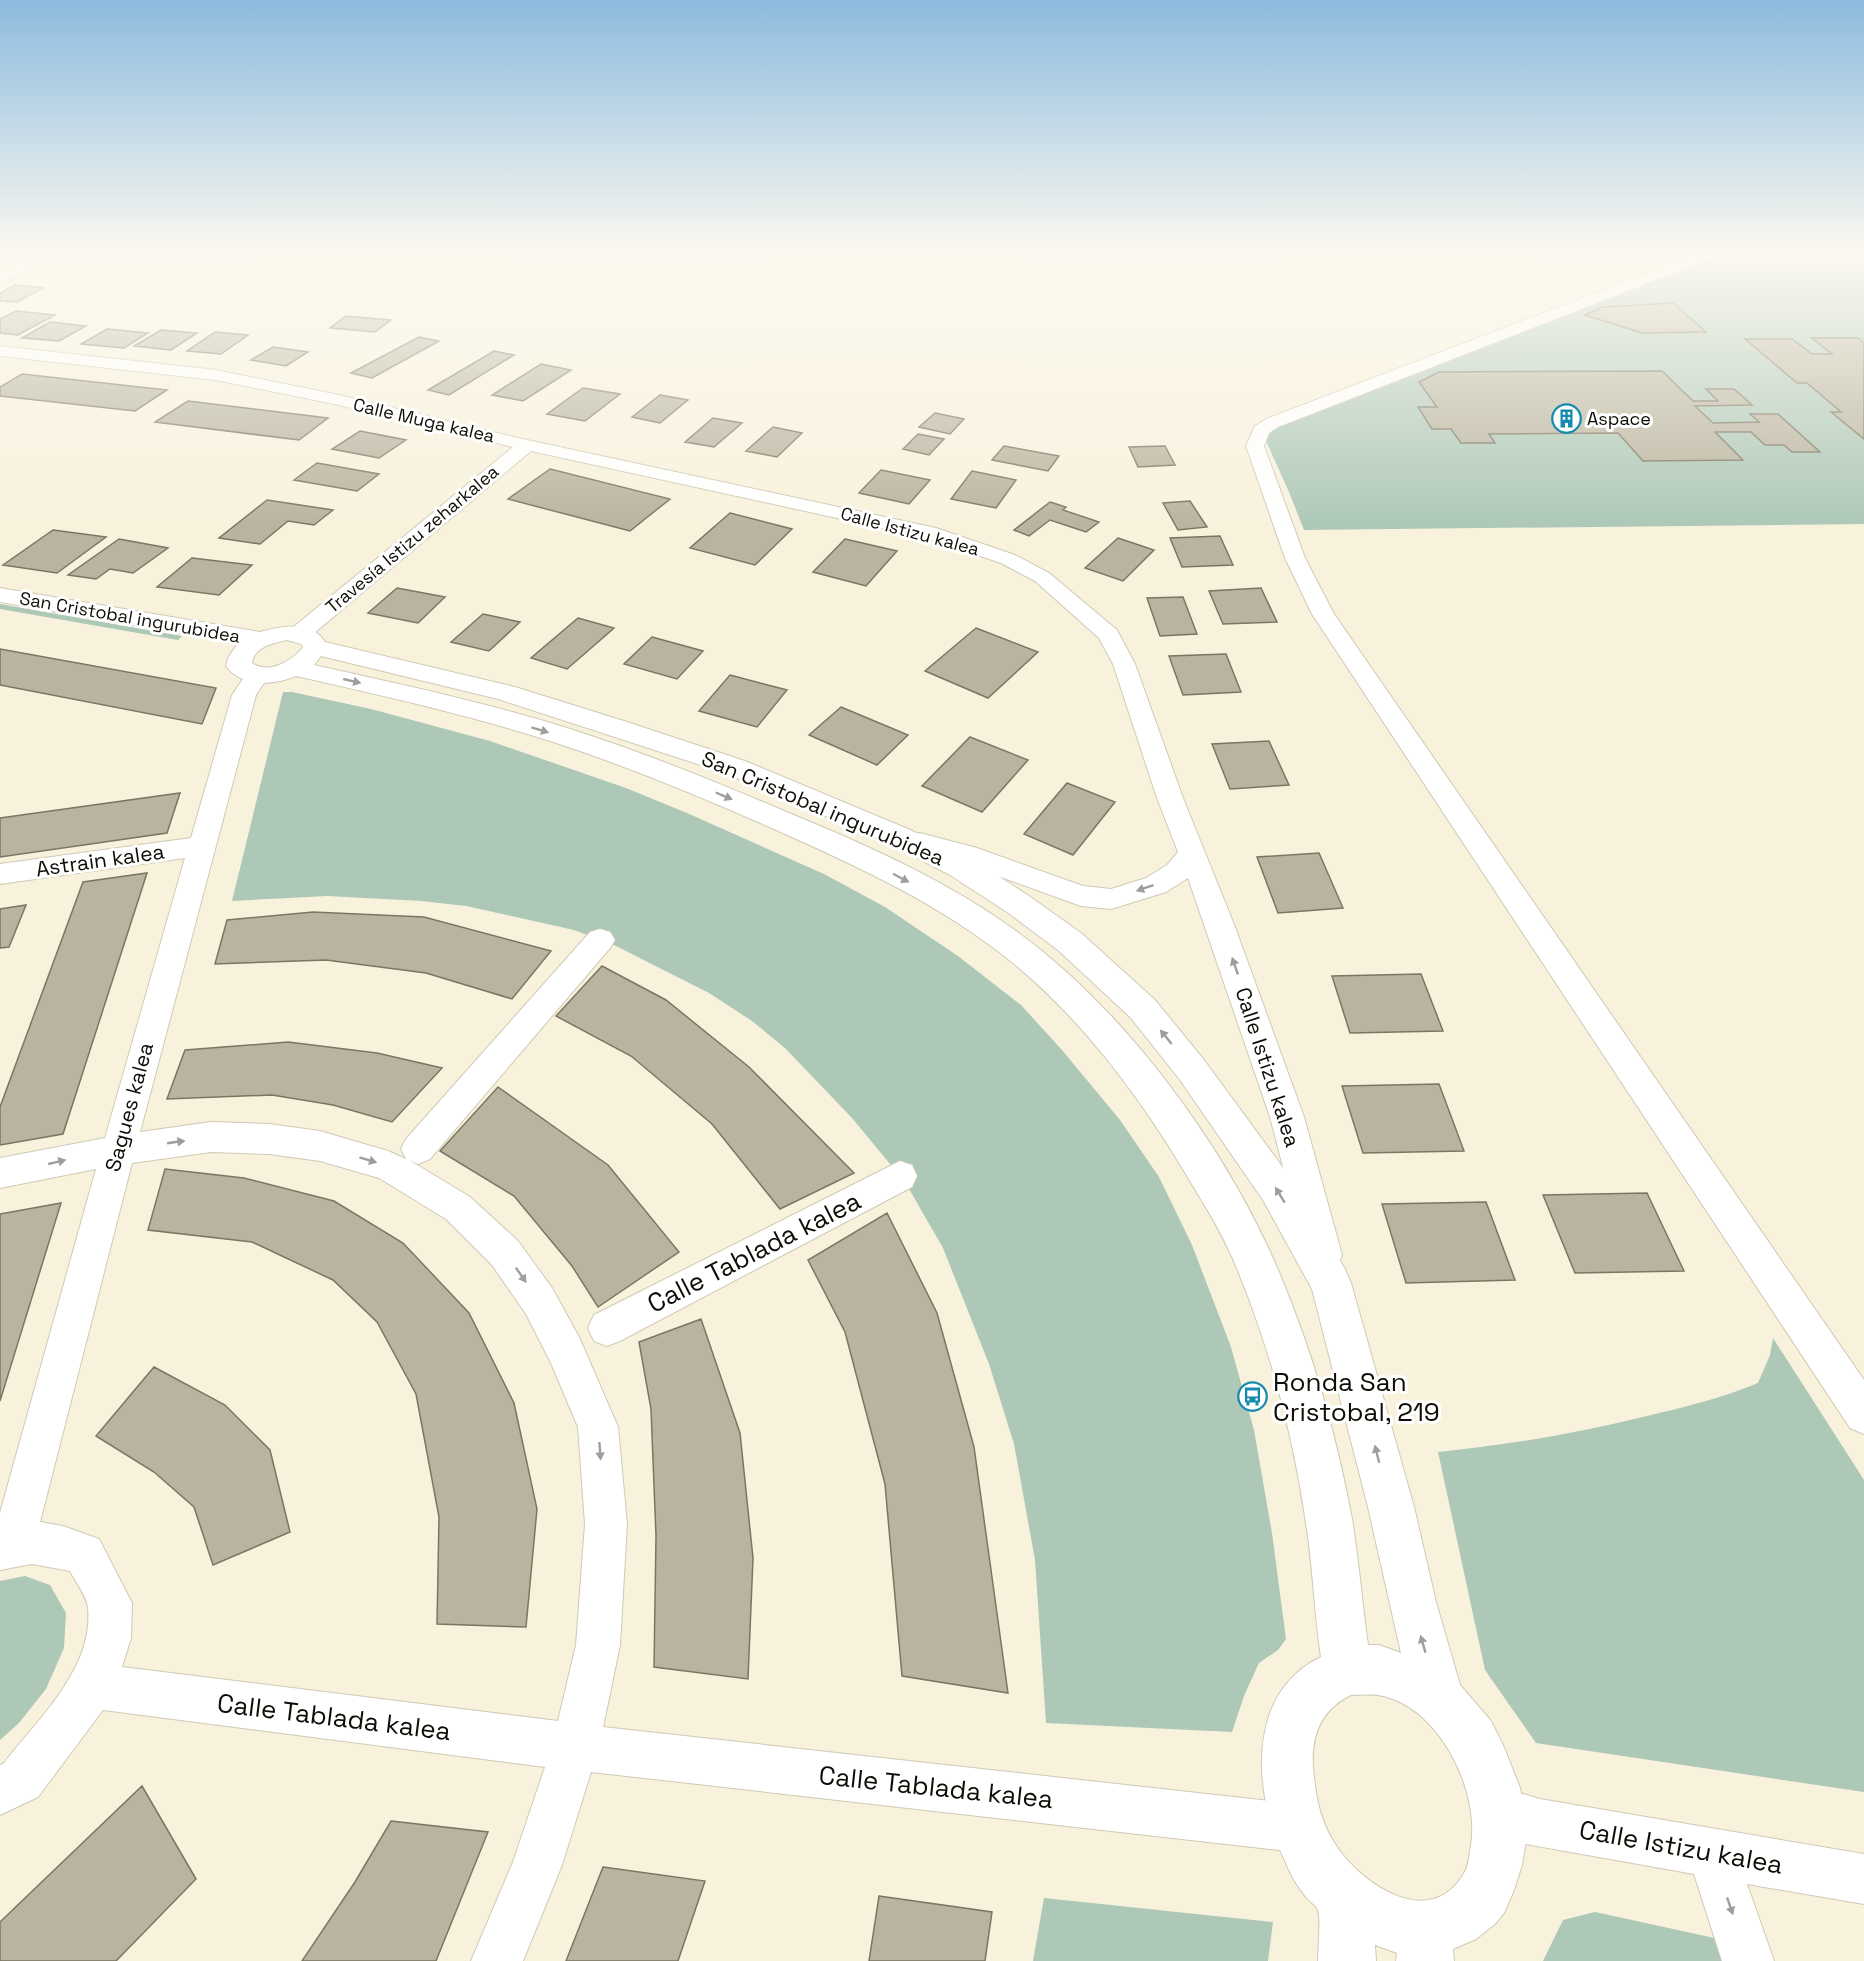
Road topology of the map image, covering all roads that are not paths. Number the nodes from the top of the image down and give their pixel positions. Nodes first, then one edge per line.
1 (1473, 345) edge
2 (0, 351) edge
3 (527, 445) junction
4 (0, 595) edge
5 (0, 614) edge
6 (261, 639) junction
7 (303, 650) junction
8 (248, 666) junction
9 (898, 836) junction
10 (201, 846) junction
11 (1191, 855) junction
12 (0, 874) edge
13 (600, 940) dead end
14 (418, 1149) dead end
15 (118, 1150) junction
16 (0, 1173) edge
17 (900, 1176) dead end
18 (1331, 1283) junction
19 (608, 1328) dead end
20 (1864, 1414) edge
21 (7, 1546) edge
22 (1348, 1671) junction
23 (93, 1686) junction
24 (1439, 1700) junction
25 (575, 1747) junction
26 (0, 1791) edge
27 (1499, 1811) junction
28 (1297, 1828) junction
29 (1711, 1852) junction
30 (1864, 1880) edge
31 (1346, 1898) junction
32 (1425, 1945) edge
33 (497, 1961) edge
34 (1347, 1961) edge
35 (1748, 1961) edge

1 - 20 street
2 - 3 street, Calle Muga kalea
3 - 7 street, Travesía Istizu zeharkalea
3 - 11 street, Calle Istizu kalea
4 - 6 street, San Cristobal ingurubidea
5 - 8 street, San Cristobal ingurubidea
6 - 7 street
6 - 8 street
7 - 8 street, San Cristobal ingurubidea
7 - 9 street, San Cristobal ingurubidea
7 -> 22 street, San Cristobal ingurubidea
8 - 10 street, Sagues kalea
11 -> 9 street
18 -> 9 street, San Cristobal ingurubidea
10 - 12 street, Astrain kalea
10 - 15 street, Sagues kalea
18 -> 11 street, Calle Istizu kalea
13 - 14 street
16 -> 15 street
15 - 21 street, Sagues kalea
15 -> 25 street
17 - 19 street, Calle Tablada kalea
24 -> 18 street, San Cristobal ingurubidea
21 - 23 street
22 - 24 street
22 - 28 street
23 - 25 street, Calle Tablada kalea
23 - 26 street
24 - 27 street
25 - 28 street, Calle Tablada kalea
25 - 33 street
27 - 29 street, Calle Istizu kalea
27 - 32 street
28 - 31 street
29 - 30 street, Calle Istizu kalea
29 -> 35 street
31 - 32 street
31 - 34 street

